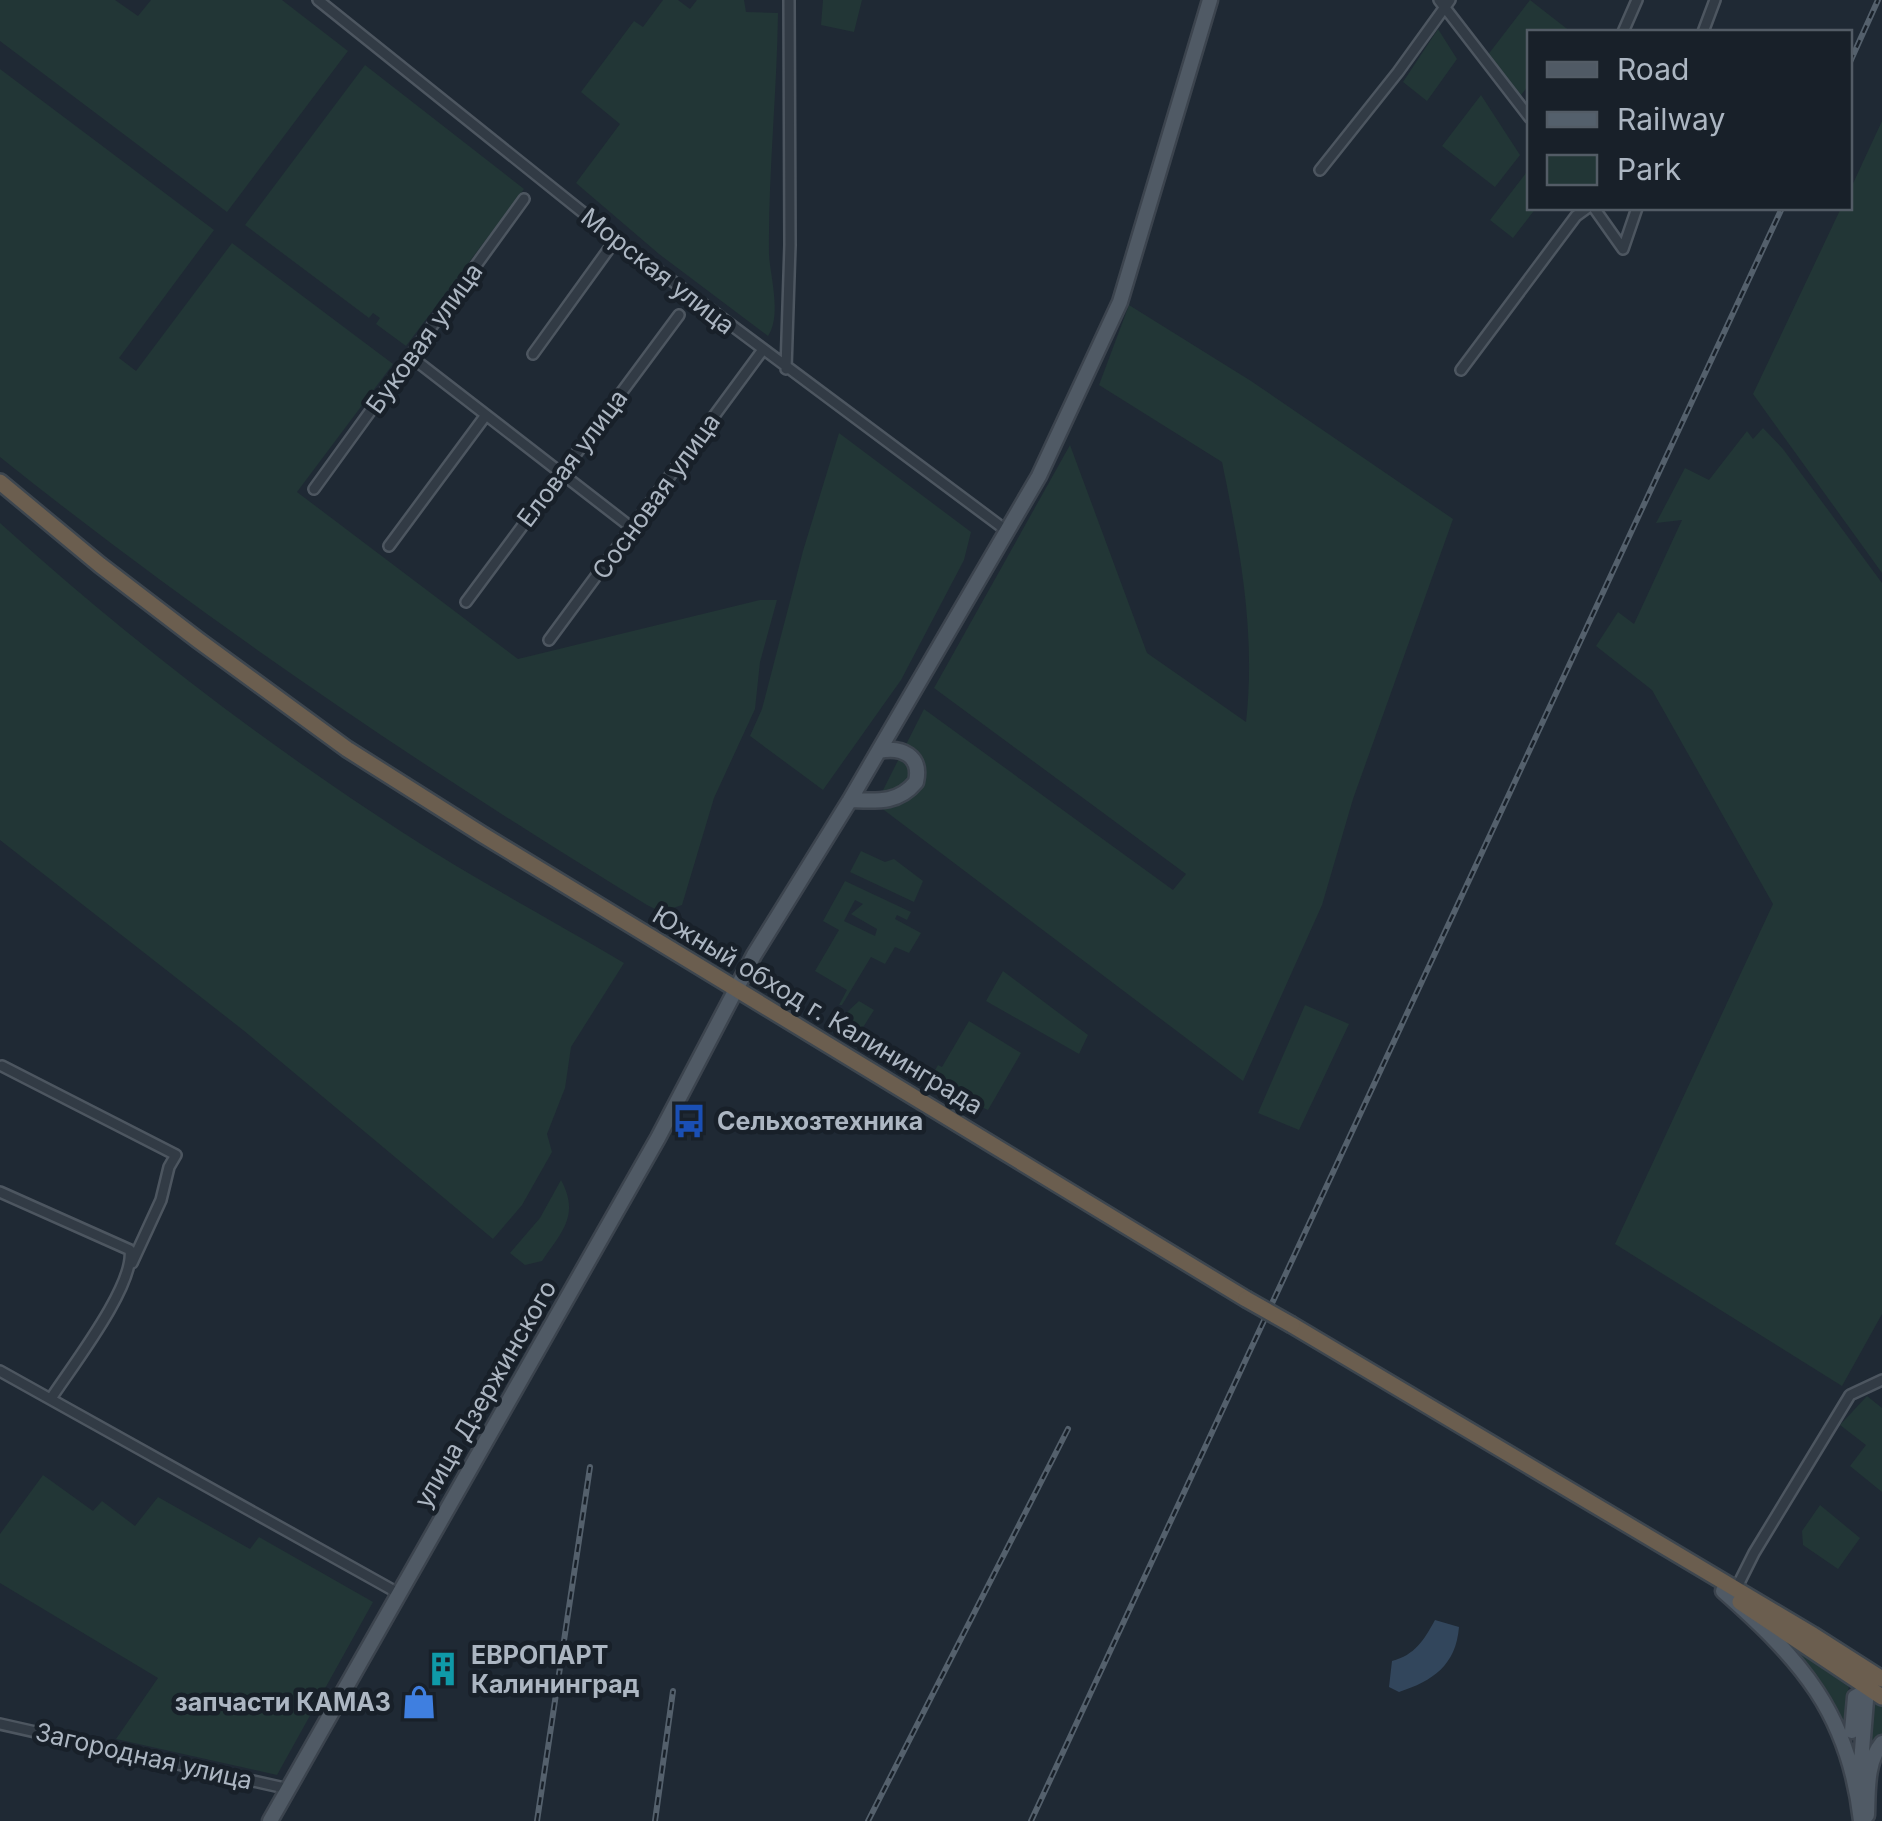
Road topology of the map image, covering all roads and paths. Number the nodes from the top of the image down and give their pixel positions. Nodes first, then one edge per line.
1 (318, 0) edge
2 (789, 0) edge
3 (1210, 0) edge
4 (1716, 0) edge
5 (1634, 1) edge
6 (1445, 2) edge
7 (1624, 30) edge
8 (1704, 30) edge
9 (1527, 114) edge
10 (1320, 170) dead end
11 (524, 200) dead end
12 (1587, 210) edge
13 (1593, 210) edge
14 (1636, 210) edge
15 (616, 238) junction
16 (679, 315) dead end
17 (762, 351) junction
18 (534, 354) dead end
19 (410, 356) junction
20 (786, 369) junction
21 (1462, 370) dead end
22 (486, 414) junction
23 (561, 474) junction
24 (0, 482) edge
25 (314, 489) dead end
26 (632, 528) junction
27 (1007, 532) junction
28 (389, 546) dead end
29 (466, 602) dead end
30 (549, 640) dead end
31 (879, 751) junction
32 (850, 800) junction
33 (737, 988) junction
34 (2, 1066) edge
35 (0, 1192) edge
36 (132, 1264) junction
37 (0, 1371) edge
38 (1882, 1380) edge
39 (52, 1397) junction
40 (1730, 1590) junction
41 (398, 1593) junction
42 (1862, 1666) junction
43 (1882, 1679) edge
44 (1877, 1691) edge
45 (0, 1724) edge
46 (1882, 1743) edge
47 (1850, 1757) junction
48 (289, 1789) junction
49 (1859, 1803) junction
50 (270, 1821) edge
51 (1864, 1821) edge

1 - 15 street, Морская улица
2 - 20 street
3 - 27 main road, улица Дзержинского
4 - 8 street
5 - 7 street
6 - 9 street
6 - 10 street
11 - 19 street, Буковая улица
12 - 21 street
13 - 14 street
15 - 17 street, Морская улица
15 - 18 street
16 - 23 street, Еловая улица
17 - 20 street, Морская улица
17 - 26 street, Сосновая улица
19 - 22 street
19 - 25 street, Буковая улица
20 - 27 street, Морская улица
22 - 23 street
22 - 28 street
23 - 26 street
23 - 29 street, Еловая улица
24 - 33 highway, Южный обход г. Калининграда
26 - 30 street, Сосновая улица
27 - 31 main road, улица Дзержинского
31 - 32 main road, улица Дзержинского
31 - 32 main road
32 - 33 main road, улица Дзержинского
33 - 40 highway, Южный обход г. Калининграда, bridge
33 - 41 main road, улица Дзержинского
34 - 36 street
35 - 36 street
36 - 39 street
37 - 39 street
38 - 40 street
39 - 41 street
40 - 42 highway, Южный обход г. Калининграда
40 - 44 highway
40 - 47 main road
41 - 48 main road, улица Дзержинского
42 - 43 highway, Южный обход г. Калининграда
42 - 44 main road
44 - 47 main road
44 - 49 main road
45 - 48 street, Загородная улица
46 - 51 main road
47 - 49 main road
48 - 50 main road, улица Дзержинского
49 - 51 main road

